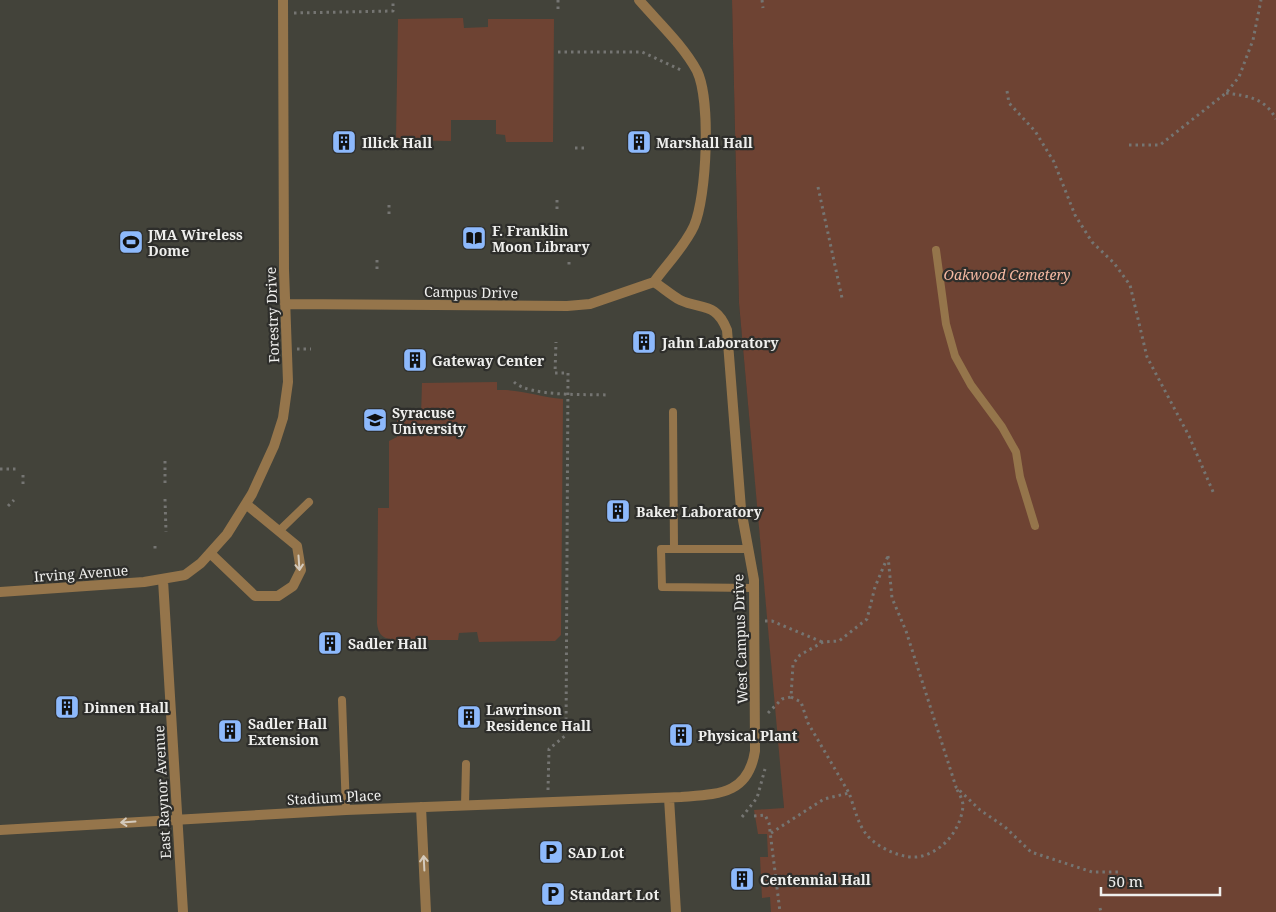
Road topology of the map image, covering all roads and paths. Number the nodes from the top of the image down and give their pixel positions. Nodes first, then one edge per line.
1 (283, 0) edge
2 (392, 0) edge
3 (558, 0) edge
4 (639, 0) edge
5 (762, 0) edge
6 (1261, 0) edge
7 (763, 8) dead end
8 (283, 12) junction
9 (558, 13) dead end
10 (558, 52) dead end
11 (699, 78) junction
12 (1007, 91) dead end
13 (1226, 93) junction
14 (1276, 119) edge
15 (1129, 145) dead end
16 (575, 148) dead end
17 (588, 148) dead end
18 (818, 187) dead end
19 (557, 199) dead end
20 (389, 201) dead end
21 (557, 209) dead end
22 (388, 214) dead end
23 (556, 227) dead end
24 (557, 237) dead end
25 (936, 250) dead end
26 (377, 258) dead end
27 (569, 262) dead end
28 (569, 268) dead end
29 (377, 269) dead end
30 (654, 282) junction
31 (842, 298) dead end
32 (285, 304) junction
33 (556, 342) dead end
34 (294, 348) dead end
35 (311, 349) dead end
36 (514, 382) dead end
37 (568, 394) junction
38 (609, 395) dead end
39 (674, 412) dead end
40 (165, 461) dead end
41 (0, 469) edge
42 (18, 469) dead end
43 (23, 475) dead end
44 (165, 484) dead end
45 (23, 485) dead end
46 (1214, 494) dead end
47 (14, 500) dead end
48 (165, 500) dead end
49 (309, 502) dead end
50 (246, 504) junction
51 (8, 506) dead end
52 (1035, 526) dead end
53 (279, 531) junction
54 (166, 532) dead end
55 (155, 546) dead end
56 (674, 549) junction
57 (748, 549) junction
58 (155, 552) dead end
59 (210, 554) junction
60 (163, 580) junction
61 (754, 588) junction
62 (0, 592) edge
63 (754, 622) junction
64 (823, 642) junction
65 (791, 697) junction
66 (342, 700) dead end
67 (768, 719) dead end
68 (766, 761) dead end
69 (466, 764) dead end
70 (956, 787) junction
71 (849, 793) junction
72 (669, 798) junction
73 (548, 803) junction
74 (465, 805) junction
75 (421, 807) junction
76 (346, 810) junction
77 (754, 816) dead end
78 (177, 818) junction
79 (742, 818) dead end
80 (0, 830) edge
81 (771, 833) junction
82 (1120, 872) dead end
83 (182, 912) edge
84 (426, 912) edge
85 (676, 912) edge
86 (780, 912) edge

1 - 8 street, Forestry Drive
2 - 8 path
3 - 9 path
4 - 11 street
5 - 7 path
6 - 13 path
8 - 32 street, Forestry Drive
10 - 11 path
11 - 30 street
12 - 46 path
13 - 14 path
13 - 15 path
16 - 17 path
18 - 31 path
19 - 21 path
20 - 22 path
23 - 24 path
25 - 52 lane
26 - 29 path
27 - 28 path
30 - 32 street, Campus Drive
30 - 57 street, West Campus Drive
32 - 50 street, Forestry Drive
33 - 37 path
34 - 35 path
36 - 37 path
37 - 38 path
37 - 73 path
39 - 56 lane
40 - 44 path
41 - 42 path
43 - 45 path
47 - 51 path
48 - 54 path
49 - 53 lane
50 - 53 street
50 - 59 street, Forestry Drive
53 -> 59 street
55 - 58 path
56 - 57 lane
56 - 61 lane
57 - 61 street, West Campus Drive
59 - 60 street, Forestry Drive
60 - 62 street, Irving Avenue
60 - 78 street, East Raynor Avenue
61 - 63 street, West Campus Drive
63 - 64 path
63 - 72 street, West Campus Drive
64 - 65 path
64 - 70 path
65 - 67 path
65 - 71 path
66 - 76 lane
68 - 79 path
69 - 74 lane
70 - 71 path
70 - 82 path
71 - 81 path
72 - 73 street, Stadium Place
72 - 85 street
73 - 74 street, Stadium Place
74 - 75 street, Stadium Place
75 - 76 street, Stadium Place
84 -> 75 street
76 - 78 street, Stadium Place
77 - 81 path
78 -> 80 street, Stadium Place
78 - 83 street, East Raynor Avenue
81 - 86 path

